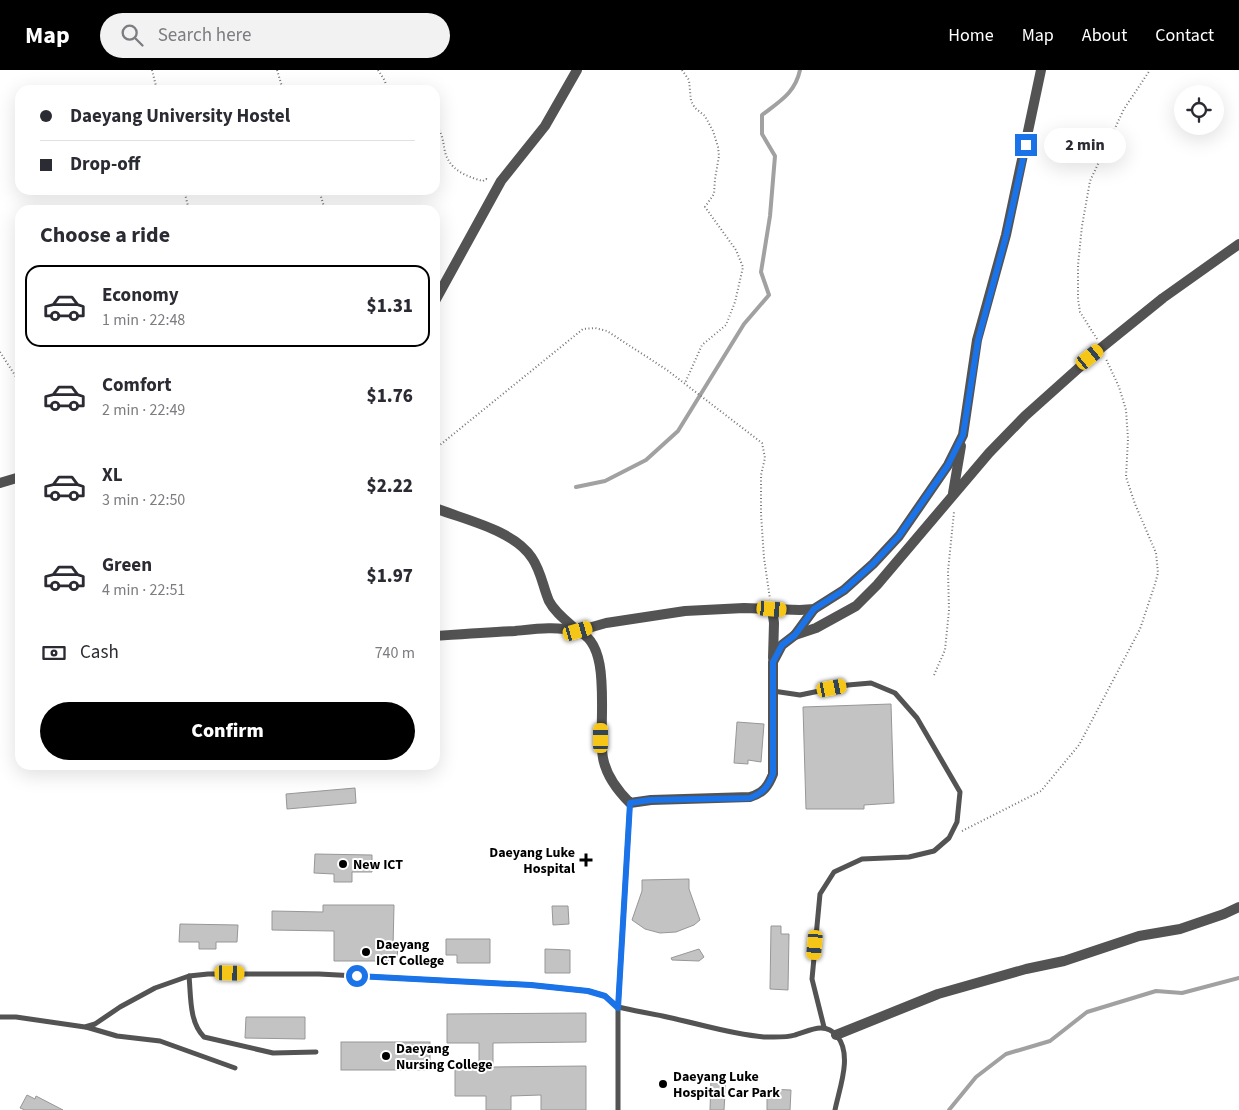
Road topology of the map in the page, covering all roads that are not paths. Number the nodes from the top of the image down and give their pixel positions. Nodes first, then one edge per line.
1 (577, 70) edge
2 (1041, 70) edge
3 (1239, 244) edge
4 (440, 292) edge
5 (963, 435) junction
6 (15, 478) edge
7 (0, 483) edge
8 (953, 494) junction
9 (440, 510) edge
10 (772, 609) junction
11 (814, 609) junction
12 (578, 631) junction
13 (795, 635) junction
14 (440, 636) edge
15 (773, 662) junction
16 (772, 691) junction
17 (630, 803) junction
18 (1239, 907) edge
19 (189, 976) junction
20 (618, 1008) junction
21 (0, 1017) edge
22 (85, 1027) junction
23 (824, 1027) junction
24 (836, 1035) junction
25 (316, 1052) dead end
26 (236, 1068) dead end
27 (618, 1110) edge
28 (835, 1110) edge

1 - 4 street
2 - 5 street
3 - 8 street
5 - 8 street
5 - 11 street
6 - 7 street
8 - 13 street
9 - 12 street
10 - 11 street
10 - 12 street
10 - 15 street
11 - 13 street
12 - 14 street
12 - 17 street
13 - 15 street
15 - 16 street
16 - 17 street
16 - 23 lane
17 - 20 lane
18 - 24 street
19 - 20 lane
19 - 22 lane
19 - 25 lane
20 - 23 lane
20 - 27 lane
21 - 22 lane
22 - 26 lane
23 - 24 lane
24 - 28 lane

